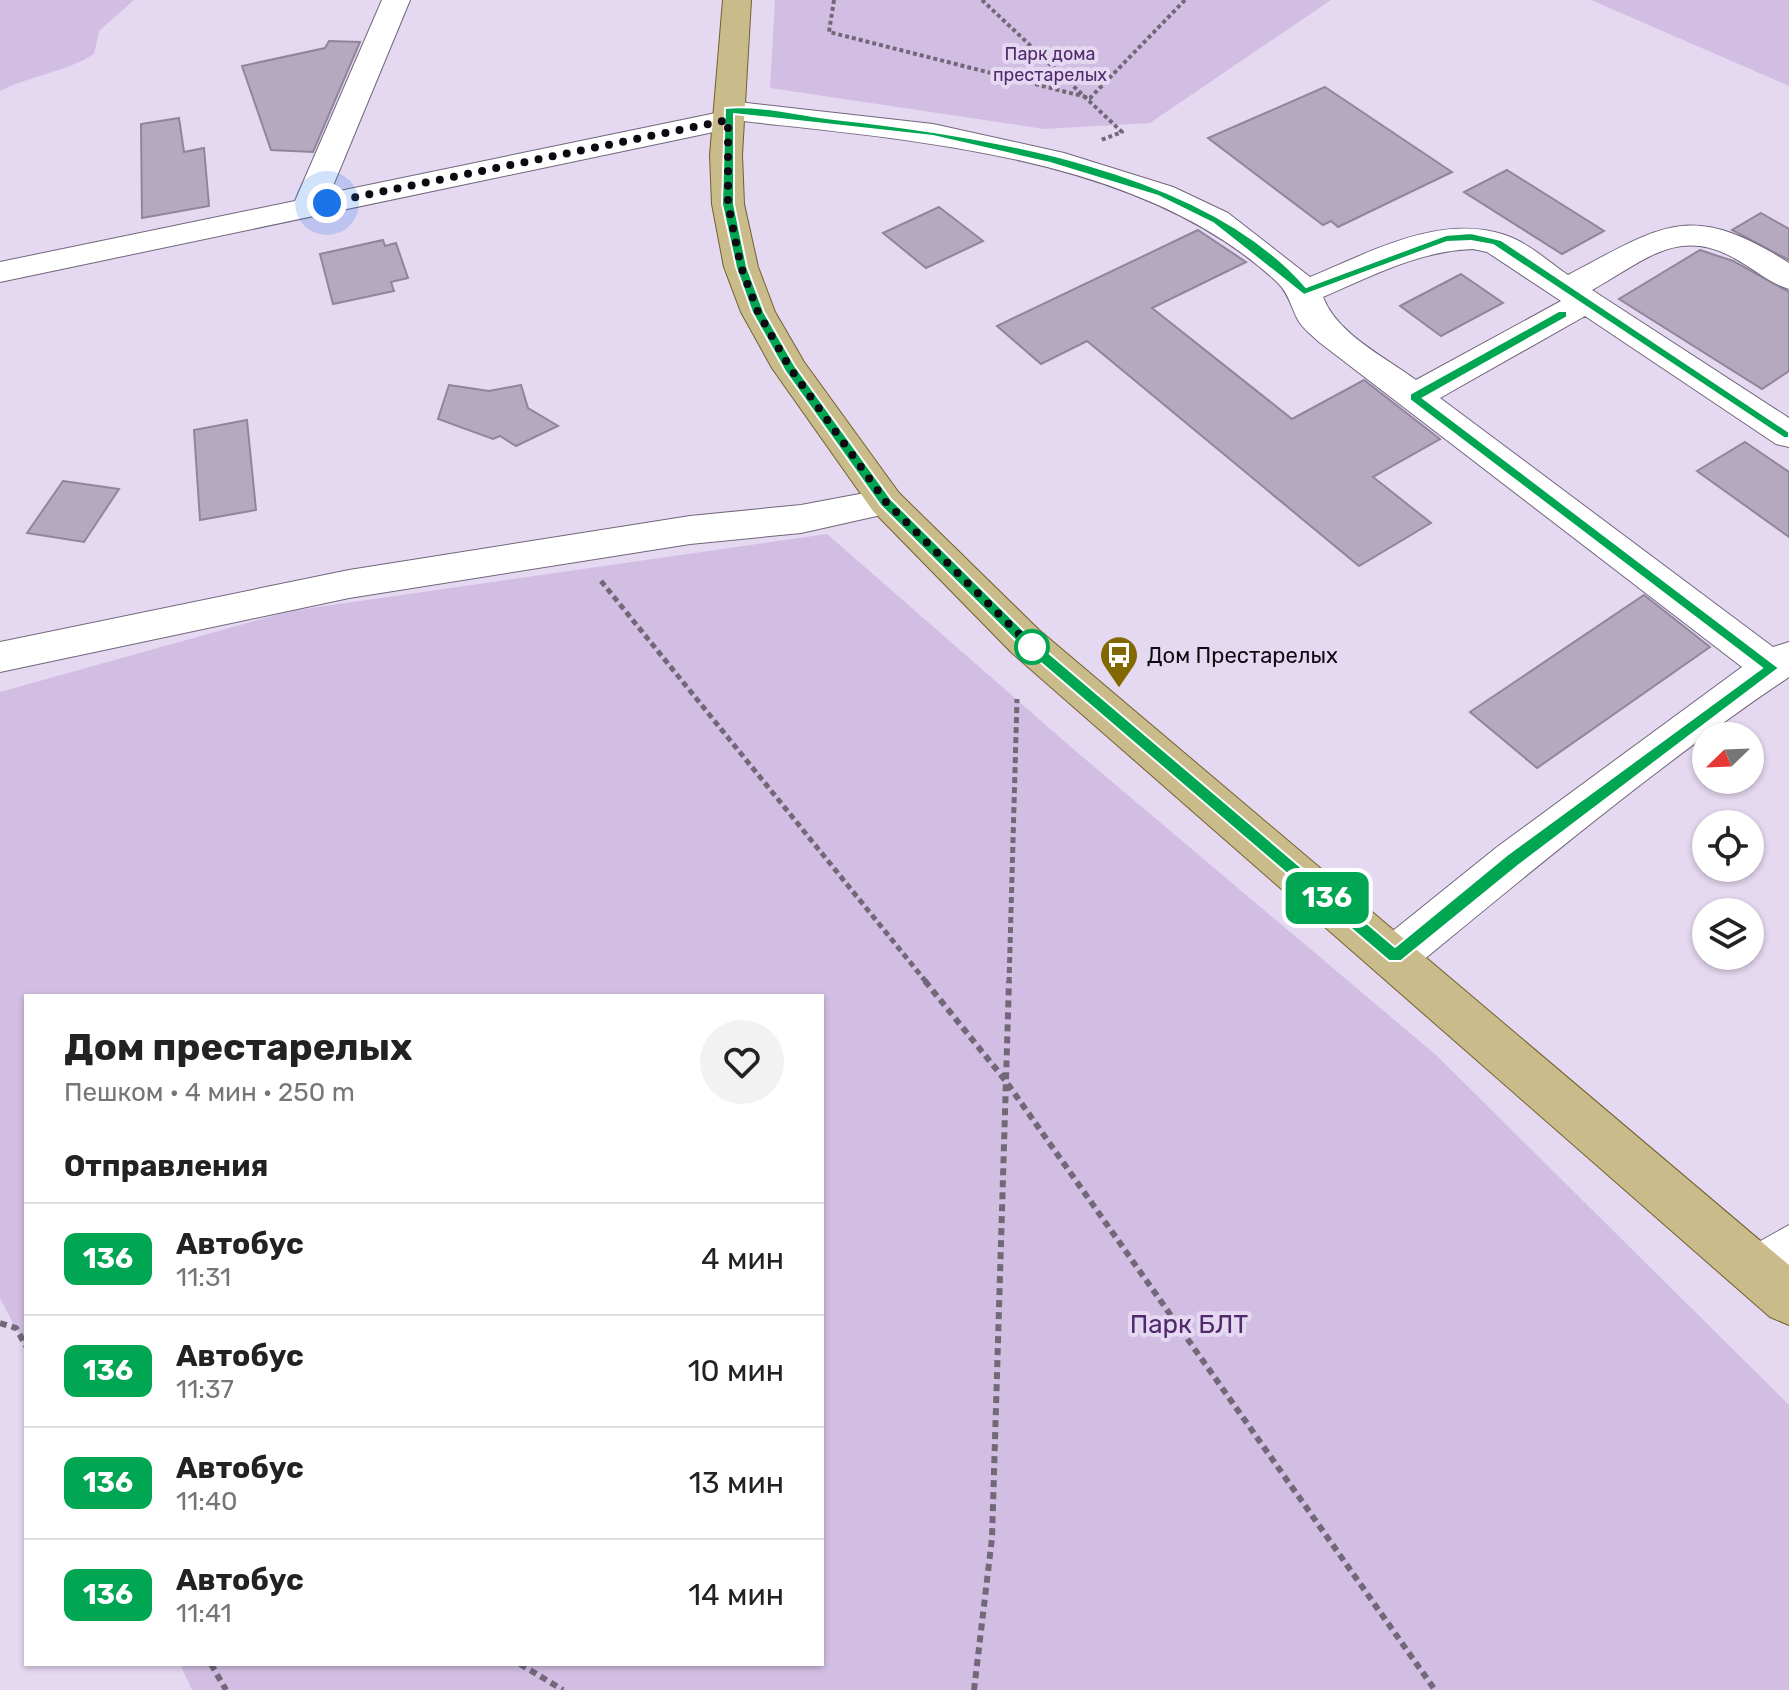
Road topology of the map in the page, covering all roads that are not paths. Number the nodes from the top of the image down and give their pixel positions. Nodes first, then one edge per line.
1 (396, 0) edge
2 (737, 0) edge
3 (728, 115) junction
4 (308, 207) junction
5 (0, 272) edge
6 (1789, 278) edge
7 (1304, 292) junction
8 (1579, 294) junction
9 (1414, 397) junction
10 (1789, 435) edge
11 (886, 502) junction
12 (0, 657) edge
13 (1781, 663) edge
14 (1395, 956) junction
15 (1778, 1273) edge

1 - 4 street
2 - 3 main road
3 - 4 street
3 - 7 street
3 - 11 main road
4 - 5 street
6 - 8 street
7 - 8 street
7 - 9 street
8 - 9 street
8 - 10 street
9 - 13 street
11 - 12 street
11 - 14 main road
13 - 14 street
14 - 15 main road

